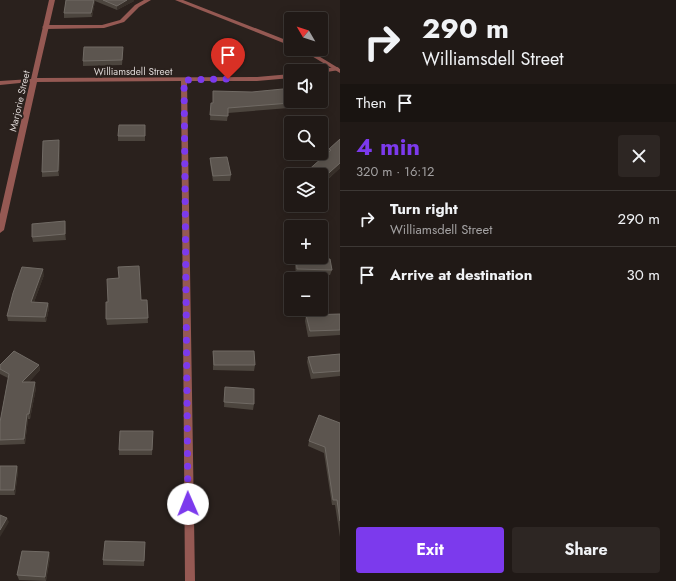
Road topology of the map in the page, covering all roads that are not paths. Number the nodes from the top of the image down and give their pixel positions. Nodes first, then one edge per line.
1 (52, 0) edge
2 (148, 0) edge
3 (178, 0) edge
4 (45, 27) junction
5 (284, 41) edge
6 (315, 56) edge
7 (339, 70) edge
8 (328, 71) edge
9 (284, 77) edge
10 (35, 80) junction
11 (184, 80) junction
12 (0, 83) edge
13 (0, 230) edge
14 (190, 581) edge

1 - 4 street, Marjorie Street
2 - 4 street
3 - 5 street
4 - 10 street, Marjorie Street
6 - 7 street
7 - 8 street
9 - 11 street, Williamsdell Street
10 - 11 street, Williamsdell Street
10 - 12 street, Williamsdell Street
10 - 13 street, Marjorie Street
11 - 14 street

